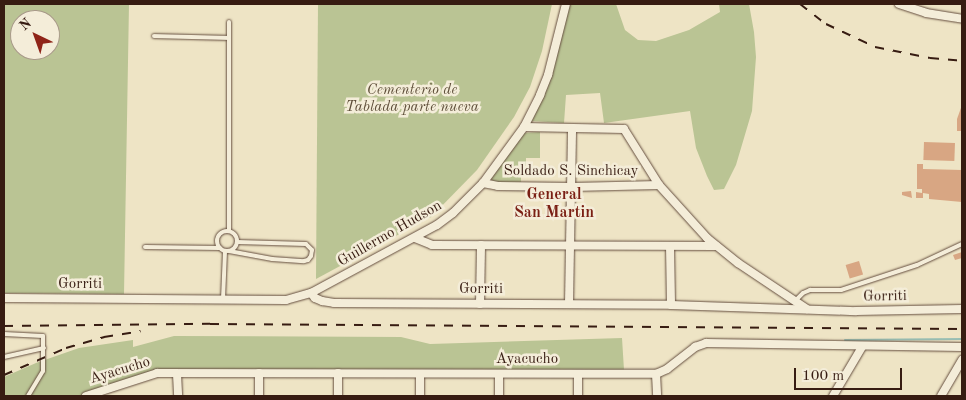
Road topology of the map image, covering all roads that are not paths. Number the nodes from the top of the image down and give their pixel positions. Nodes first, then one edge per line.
1 (566, 4) edge
2 (899, 4) edge
3 (962, 19) edge
4 (229, 22) dead end
5 (154, 36) dead end
6 (229, 38) junction
7 (524, 127) junction
8 (572, 128) junction
9 (483, 183) junction
10 (659, 185) junction
11 (572, 187) junction
12 (229, 230) junction
13 (415, 238) junction
14 (237, 242) junction
15 (962, 244) edge
16 (481, 245) junction
17 (570, 245) junction
18 (670, 246) junction
19 (716, 246) junction
20 (144, 247) dead end
21 (220, 248) junction
22 (227, 251) junction
23 (311, 293) junction
24 (4, 298) edge
25 (223, 299) junction
26 (795, 301) junction
27 (480, 304) junction
28 (569, 304) junction
29 (672, 305) junction
30 (807, 309) junction
31 (962, 310) edge
32 (4, 334) edge
33 (862, 347) junction
34 (962, 347) edge
35 (44, 348) junction
36 (4, 357) edge
37 (962, 360) edge
38 (259, 373) junction
39 (338, 373) junction
40 (177, 374) junction
41 (420, 374) junction
42 (499, 374) junction
43 (578, 374) junction
44 (656, 374) junction
45 (834, 394) edge
46 (91, 395) edge
47 (28, 396) edge
48 (178, 396) edge
49 (259, 396) edge
50 (338, 396) edge
51 (420, 396) edge
52 (499, 396) edge
53 (578, 396) edge
54 (657, 396) edge
55 (844, 396) edge
56 (941, 396) edge

1 - 7 street, Guillermo Hudson
2 - 3 street
4 - 6 lane
5 - 6 lane
6 - 12 lane
7 - 8 street
7 - 9 street, Guillermo Hudson
8 - 10 street
8 - 11 street
9 - 11 street, Soldado S. Sinchicay
9 - 13 street, Guillermo Hudson
10 - 11 street, Soldado S. Sinchicay
10 - 19 street
11 - 17 street
12 - 14 lane
12 - 21 lane
13 - 16 street
13 - 23 street, Guillermo Hudson
14 - 22 lane
14 - 22 lane
15 - 26 lane
16 - 17 street
16 - 27 street
17 - 18 street
17 - 28 street
18 - 19 street
18 - 29 street
19 - 26 street
20 - 21 lane
21 - 22 lane
22 - 25 lane
23 - 25 street, Gorriti
23 - 27 street, Gorriti
24 - 25 street, Gorriti
26 - 30 street
27 - 28 street, Gorriti
28 - 29 street, Gorriti
29 - 30 street, Gorriti
30 - 31 street, Gorriti
32 - 35 lane
33 - 34 street
33 - 44 street
33 - 45 street
35 - 36 lane
35 - 47 lane
37 - 56 street
38 - 39 street, Ayacucho
38 - 40 street, Ayacucho
38 - 49 street
39 - 41 street, Ayacucho
39 - 50 street
40 - 46 street, Ayacucho
40 - 48 street
41 - 42 street, Ayacucho
41 - 51 street
42 - 43 street, Ayacucho
42 - 52 street
43 - 44 street, Ayacucho
43 - 53 street
44 - 54 street
45 - 55 street

